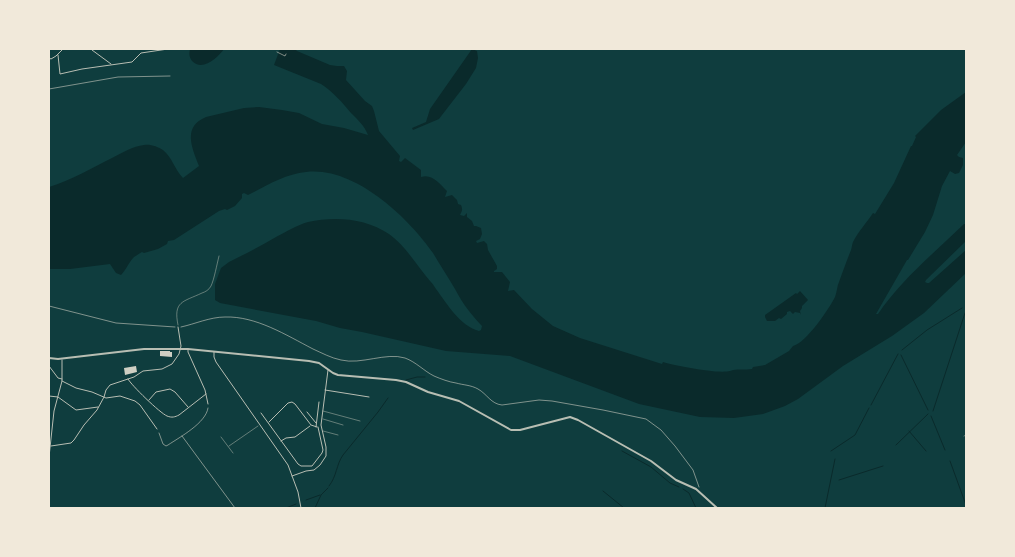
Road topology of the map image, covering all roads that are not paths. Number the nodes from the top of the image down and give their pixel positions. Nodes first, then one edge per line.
1 (63, 49) edge
2 (92, 49) edge
3 (168, 49) edge
4 (58, 55) junction
5 (49, 58) edge
6 (105, 60) junction
7 (111, 64) junction
8 (101, 66) junction
9 (219, 256) dead end
10 (178, 327) joint
11 (181, 349) junction
12 (188, 349) junction
13 (214, 351) junction
14 (49, 358) edge
15 (62, 359) junction
16 (49, 366) edge
17 (328, 370) junction
18 (128, 379) junction
19 (62, 380) junction
20 (325, 390) junction
21 (206, 394) junction
22 (49, 396) edge
23 (58, 397) junction
24 (104, 397) junction
25 (369, 397) dead end
26 (149, 400) junction
27 (319, 402) dead end
28 (208, 404) road end
29 (99, 407) junction
30 (188, 408) junction
31 (322, 411) junction
32 (307, 412) dead end
33 (261, 413) dead end
34 (321, 419) junction
35 (360, 421) dead end
36 (268, 423) junction
37 (260, 424) junction
38 (343, 425) dead end
39 (311, 426) junction
40 (318, 426) junction
41 (157, 429) road end
42 (322, 431) junction
43 (966, 434) edge
44 (338, 435) dead end
45 (964, 436) dead end
46 (222, 437) dead end
47 (281, 441) junction
48 (51, 446) junction
49 (229, 446) junction
50 (234, 453) dead end
51 (49, 457) edge
52 (292, 476) junction
53 (301, 508) edge
54 (717, 508) edge

1 - 4 street
2 - 6 street
3 - 7 street
4 - 5 street
4 - 8 street
6 - 7 street
6 - 8 street
7 - 8 street
9 - 10 lane
10 - 11 street
11 - 12 street
11 - 15 street
11 - 18 street
12 - 13 street
12 - 21 street
13 - 17 street
13 - 37 street
14 - 15 street
15 - 19 street
16 - 19 street
17 - 20 street
17 - 54 street
18 - 24 street
18 - 26 street
19 - 23 street
19 - 24 street
20 - 25 street
20 - 31 street
21 - 28 street
21 - 30 street
22 - 23 street
23 - 29 street
23 - 48 street
24 - 29 street
24 - 41 street
26 - 30 street
26 - 30 street
27 - 40 street
29 - 48 street
31 - 34 street
31 - 35 lane
32 - 40 street
33 - 36 street
34 - 38 lane
34 - 40 street
36 - 39 street
36 - 47 street
37 - 49 lane
37 - 52 street
39 - 40 street
39 - 47 street
40 - 42 street
40 - 47 street
42 - 44 lane
42 - 52 street
43 - 45 lane
46 - 49 lane
48 - 51 street
49 - 50 lane
52 - 53 street

